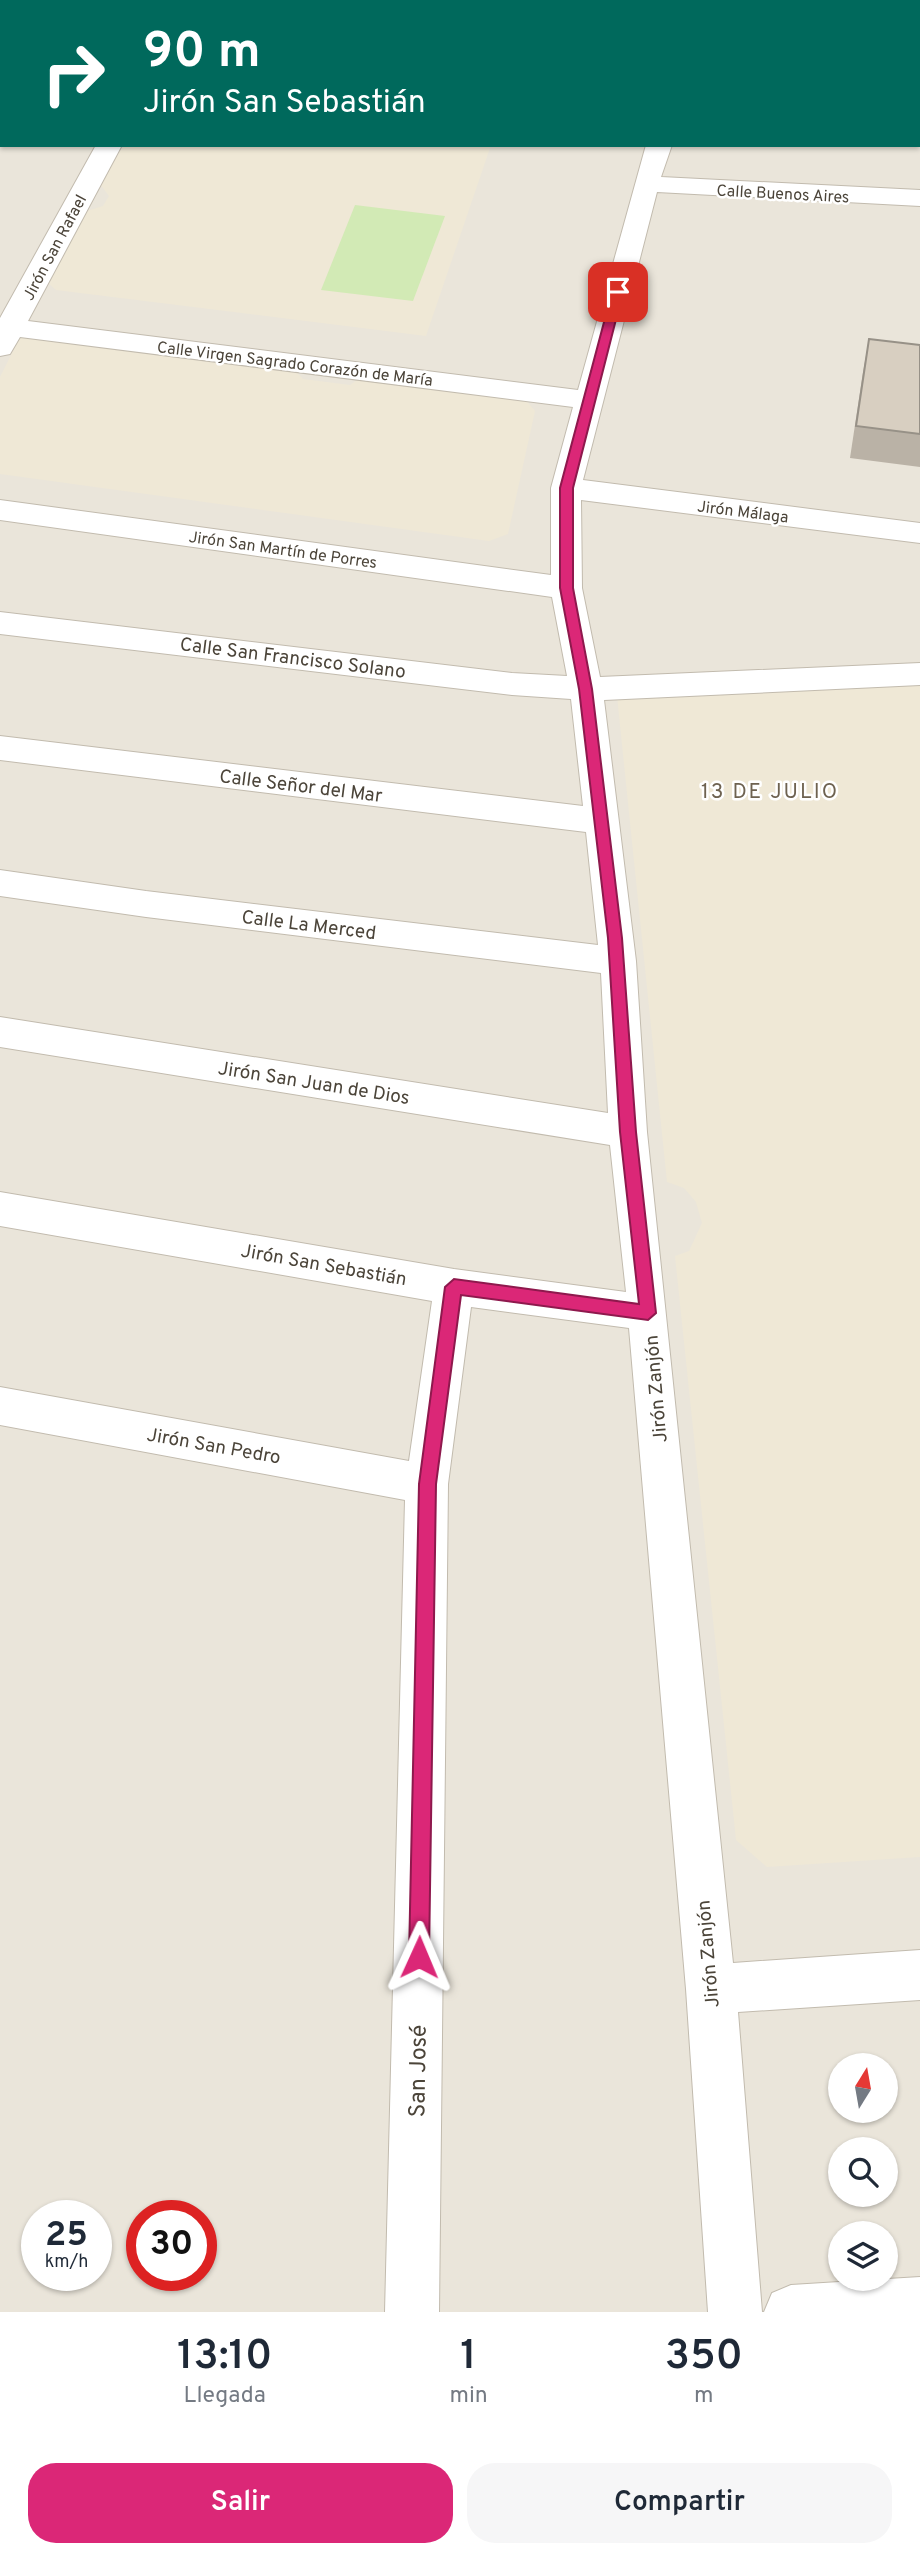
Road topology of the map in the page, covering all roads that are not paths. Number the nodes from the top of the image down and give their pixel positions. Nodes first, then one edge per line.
1 (108, 147) edge
2 (658, 147) edge
3 (646, 184) junction
4 (910, 198) edge
5 (920, 224) edge
6 (4, 334) edge
7 (589, 400) junction
8 (566, 488) junction
9 (0, 510) edge
10 (920, 533) edge
11 (566, 588) junction
12 (0, 623) edge
13 (920, 674) edge
14 (586, 689) junction
15 (0, 748) edge
16 (601, 821) junction
17 (0, 883) edge
18 (618, 961) junction
19 (0, 1032) edge
20 (628, 1132) junction
21 (0, 1209) edge
22 (454, 1287) junction
23 (648, 1313) junction
24 (0, 1406) edge
25 (427, 1484) junction
26 (920, 1975) edge
27 (710, 1989) junction
28 (920, 2304) edge
29 (412, 2312) edge
30 (735, 2312) edge
31 (791, 2312) edge

1 - 6 street, Jirón San Rafael
2 - 3 street, Jirón Zanjón
3 - 4 street, Calle Buenos Aires
3 - 7 street, Jirón Zanjón
4 - 5 street
6 - 7 street, Calle Virgen Sagrado Corazón de María
7 - 8 street, Jirón Zanjón
8 - 10 street, Jirón Málaga
8 - 11 street, Jirón Zanjón
9 - 11 street, Jirón San Martín de Porres
11 - 14 street, Jirón Zanjón
12 - 14 street, Calle San Francisco Solano
13 - 14 street, Calle San Francisco Solano
14 - 16 street, Jirón Zanjón
15 - 16 street, Calle Señor del Mar
16 - 18 street, Jirón Zanjón
17 - 18 street, Calle La Merced
18 - 20 street, Jirón Zanjón
19 - 20 street, Jirón San Juan de Dios
20 - 23 street, Jirón Zanjón
21 - 22 street, Jirón San Sebastián
22 - 23 street, Jirón San Sebastián
22 - 25 street, San José
23 - 27 street, Jirón Zanjón
24 - 25 street, Jirón San Pedro
25 - 29 street, San José
26 - 27 street
27 - 30 street, Jirón Zanjón
28 - 31 street

